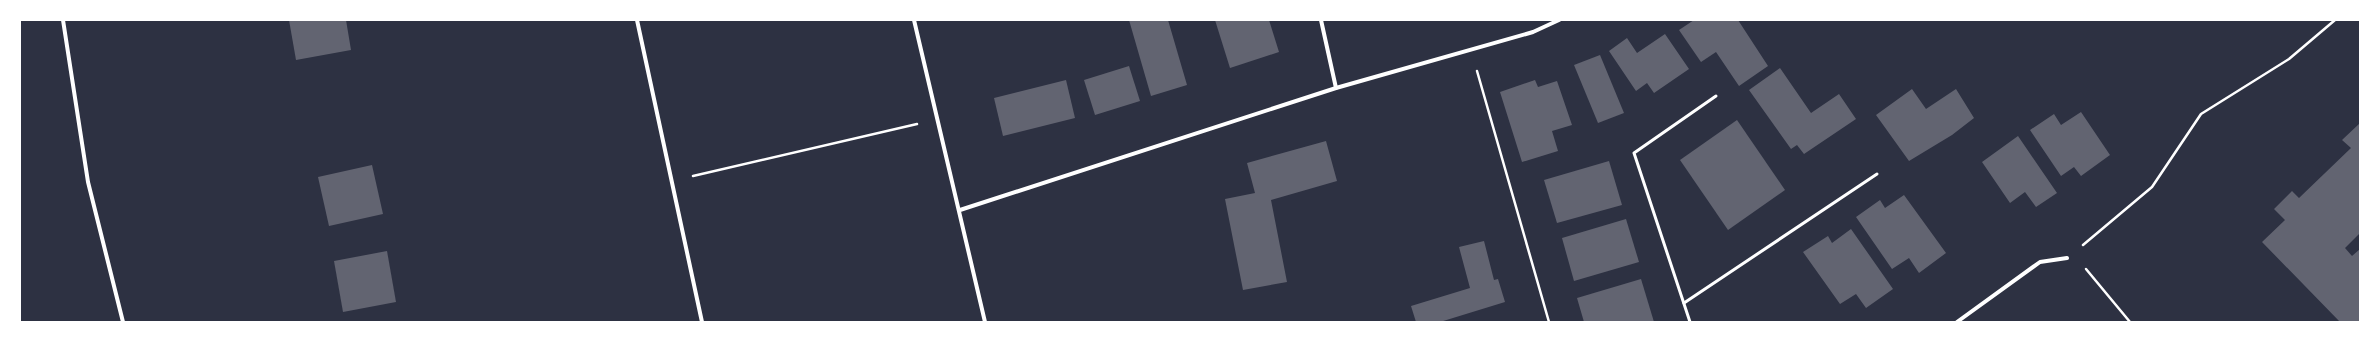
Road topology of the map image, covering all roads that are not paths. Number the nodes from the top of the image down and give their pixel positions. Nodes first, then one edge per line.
1 (63, 20) edge
2 (637, 20) edge
3 (914, 20) edge
4 (1320, 20) edge
5 (1559, 20) edge
6 (1336, 88) junction
7 (1716, 96) dead end
8 (1877, 174) dead end
9 (960, 210) junction
10 (2067, 258) road end
11 (1684, 303) junction
12 (124, 322) edge
13 (702, 322) edge
14 (985, 322) edge
15 (1690, 322) edge
16 (1957, 322) edge

1 - 12 street
2 - 13 street
3 - 9 street
4 - 6 street
5 - 6 street
6 - 9 street
7 - 11 lane
8 - 11 lane
9 - 14 street
10 - 16 street
11 - 15 lane

